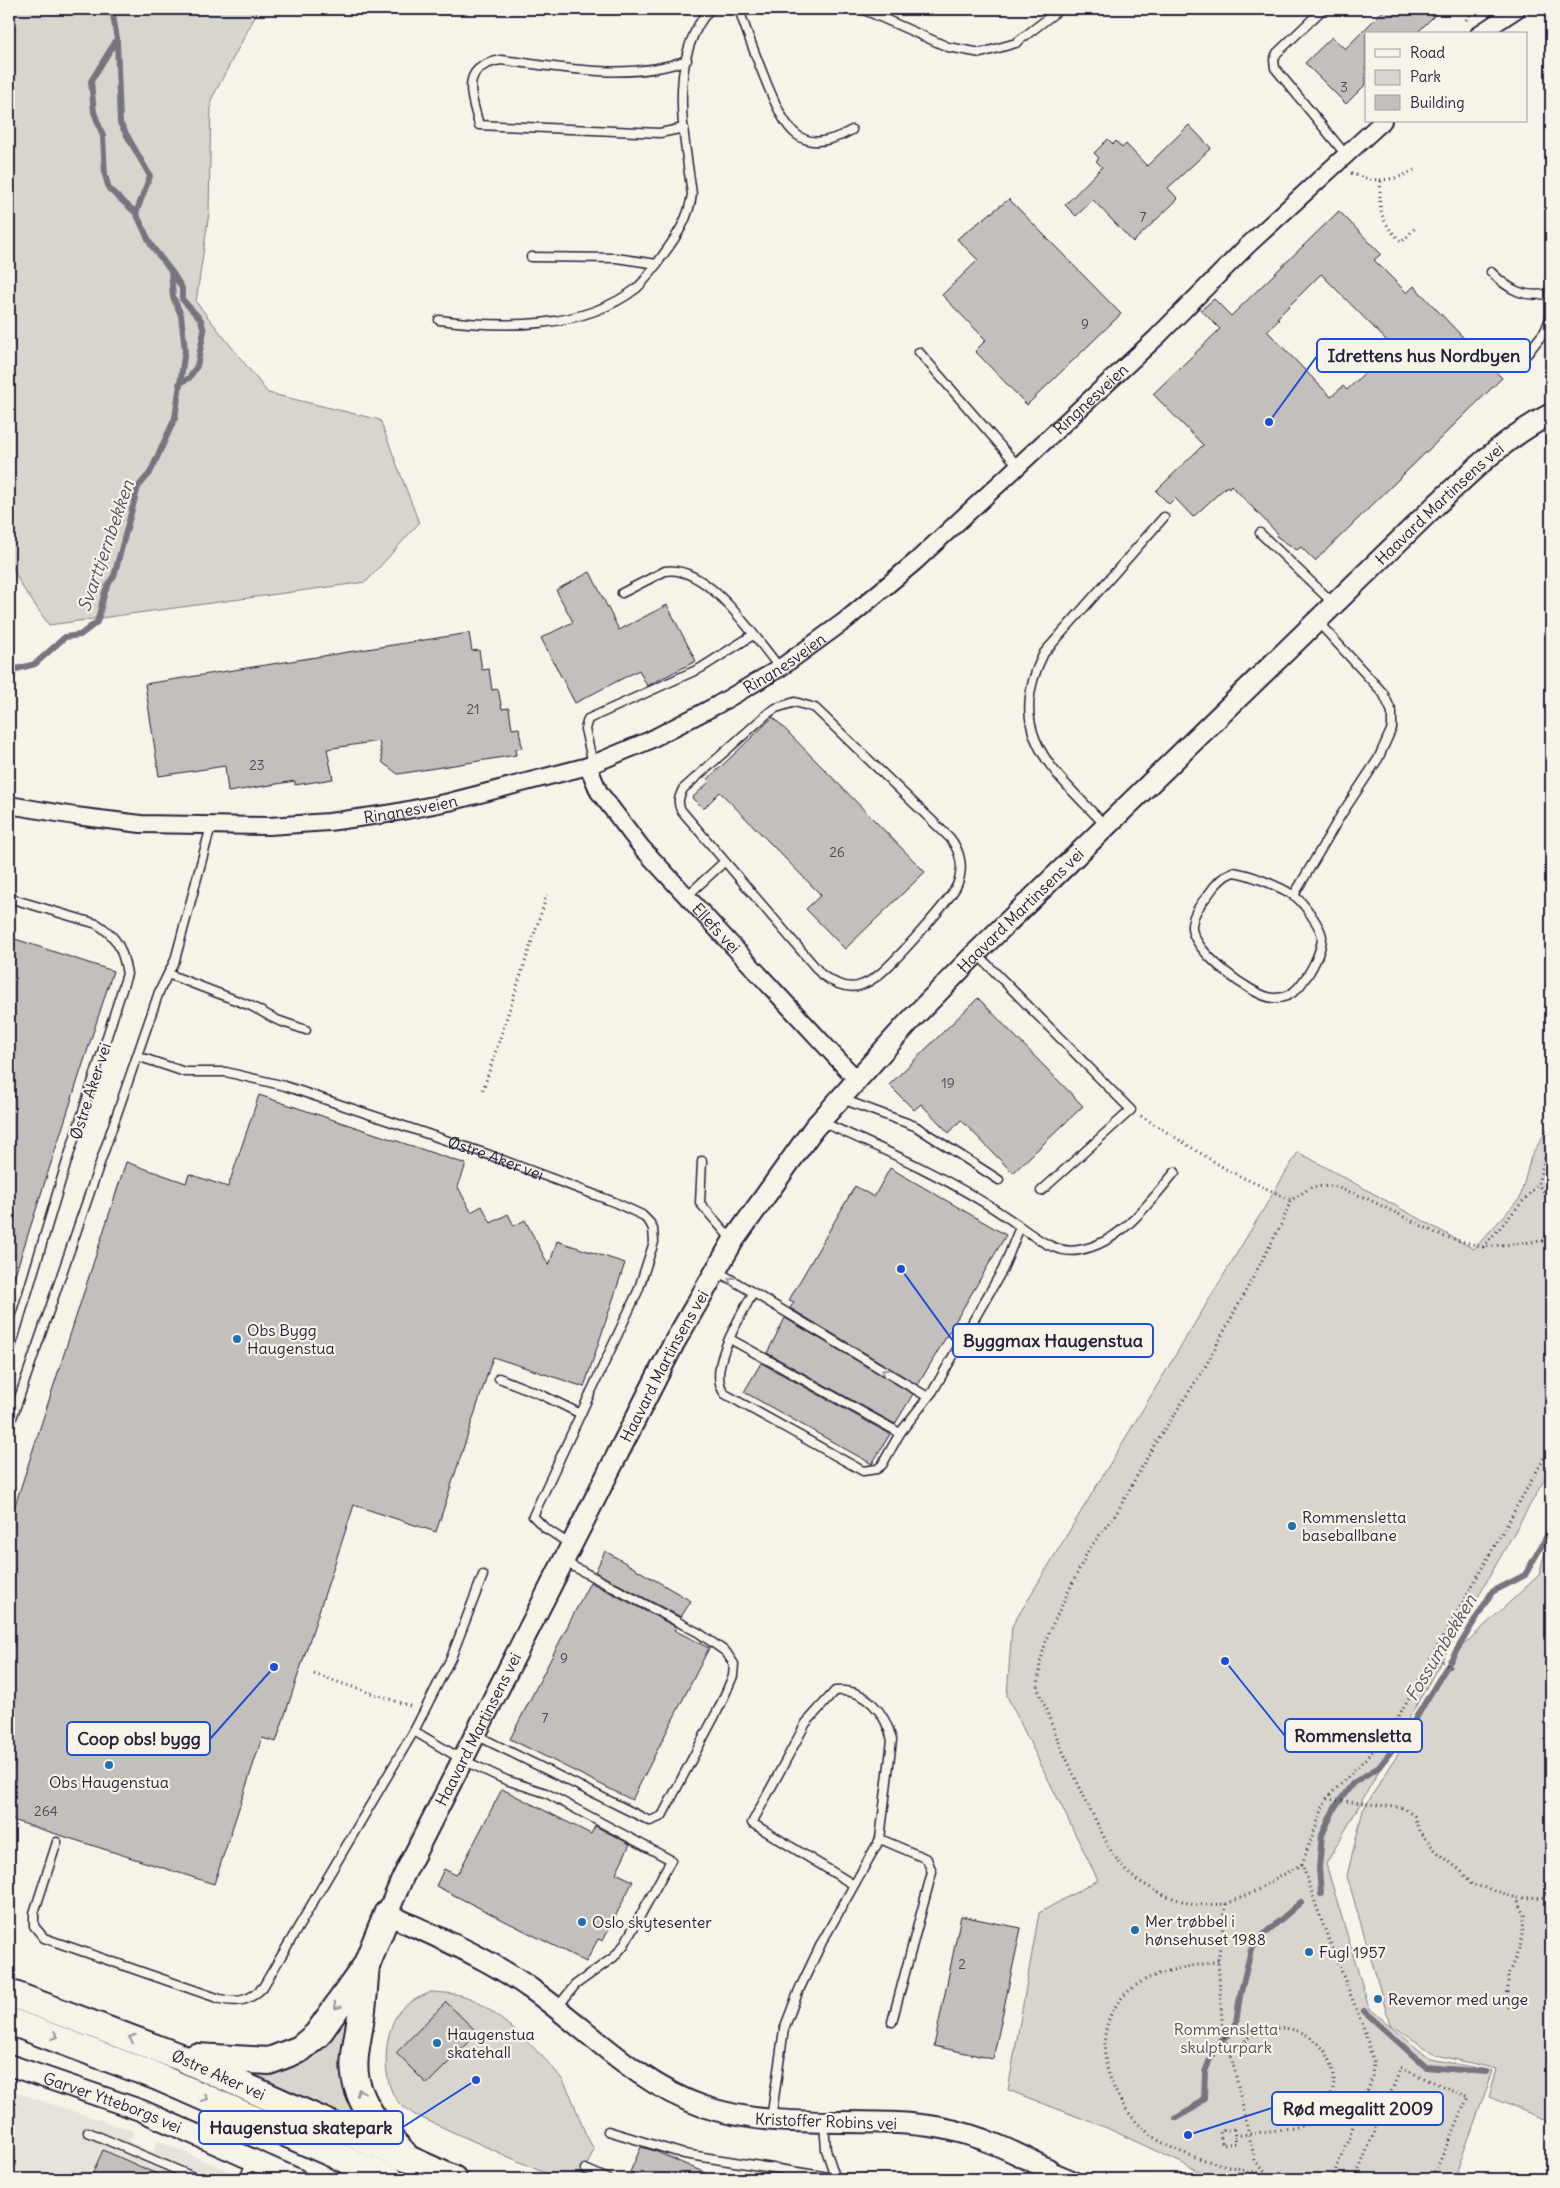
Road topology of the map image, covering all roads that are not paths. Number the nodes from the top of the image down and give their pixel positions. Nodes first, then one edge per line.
1 (710, 9) edge
2 (739, 9) edge
3 (862, 9) edge
4 (1060, 9) edge
5 (1323, 9) edge
6 (1517, 9) edge
7 (1482, 32) edge
8 (687, 60) junction
9 (1382, 122) edge
10 (684, 128) junction
11 (852, 130) dead end
12 (1341, 160) junction
13 (531, 258) dead end
14 (657, 264) junction
15 (1491, 272) dead end
16 (1551, 295) edge
17 (1551, 316) edge
18 (439, 320) dead end
19 (919, 352) dead end
20 (1527, 354) dead end
21 (1551, 414) edge
22 (1019, 467) junction
23 (1164, 517) dead end
24 (1260, 533) dead end
25 (622, 593) dead end
26 (1334, 604) junction
27 (1317, 621) junction
28 (753, 635) junction
29 (780, 668) junction
30 (590, 765) junction
31 (9, 805) edge
32 (211, 826) junction
33 (1106, 826) junction
34 (724, 862) junction
35 (1294, 895) junction
36 (687, 896) junction
37 (9, 898) edge
38 (976, 953) junction
39 (168, 974) junction
40 (306, 1030) dead end
41 (137, 1056) junction
42 (857, 1080) junction
43 (840, 1098) junction
44 (820, 1122) junction
45 (702, 1161) dead end
46 (1175, 1172) dead end
47 (999, 1180) dead end
48 (1041, 1191) dead end
49 (1020, 1227) junction
50 (734, 1241) junction
51 (715, 1271) junction
52 (753, 1293) junction
53 (730, 1339) junction
54 (9, 1354) edge
55 (499, 1378) dead end
56 (928, 1397) junction
57 (581, 1414) junction
58 (9, 1427) edge
59 (900, 1432) junction
60 (567, 1553) junction
61 (483, 1576) dead end
62 (414, 1731) junction
63 (476, 1735) junction
64 (463, 1760) junction
65 (880, 1840) junction
66 (57, 1842) dead end
67 (854, 1886) junction
68 (387, 1914) junction
69 (366, 1966) junction
70 (9, 1993) edge
71 (557, 2008) junction
72 (9, 2021) edge
73 (892, 2022) dead end
74 (177, 2056) junction
75 (9, 2064) edge
76 (771, 2121) junction
77 (824, 2123) junction
78 (608, 2131) dead end
79 (88, 2132) dead end
80 (252, 2158) junction
81 (408, 2159) junction
82 (586, 2169) dead end
83 (1046, 2174) edge
84 (198, 2179) edge
85 (244, 2179) edge
86 (296, 2179) edge
87 (390, 2179) edge
88 (453, 2179) edge
89 (608, 2179) edge
90 (836, 2179) edge
91 (1072, 2179) edge

1 - 8 lane
2 - 11 lane
3 - 4 lane
5 - 12 lane
6 - 7 street
8 - 10 lane
8 - 10 lane
9 - 12 street, Ringnesveien
10 - 14 lane
12 - 22 street, Ringnesveien
13 - 14 lane
14 - 18 lane
15 - 16 lane
17 - 20 lane
19 - 22 lane
21 - 26 street, Haavard Martinsens vei
22 - 29 street, Ringnesveien
23 - 33 lane
24 - 26 lane
25 - 28 lane
26 - 27 street, Haavard Martinsens vei
27 - 33 street, Haavard Martinsens vei
27 - 35 lane
28 - 29 lane
28 - 30 lane
29 - 30 street, Ringnesveien
30 - 32 street, Ringnesveien
30 - 36 street, Ellefs vei
31 - 32 street, Ringnesveien
32 - 39 lane, Østre Aker vei
33 - 38 street, Haavard Martinsens vei
34 - 34 lane
34 - 36 lane
35 - 35 lane
36 - 42 street, Ellefs vei
37 - 54 lane, Østre Aker vei
38 - 42 street, Haavard Martinsens vei
38 - 48 lane
39 - 40 lane
39 - 41 lane, Østre Aker vei
41 - 57 lane, Østre Aker vei
41 - 58 lane, Østre Aker vei
42 - 43 street, Haavard Martinsens vei
43 - 44 street, Haavard Martinsens vei
43 - 47 lane
44 - 49 lane
44 - 50 street, Haavard Martinsens vei
45 - 50 lane
46 - 49 lane
49 - 56 lane
50 - 51 street, Haavard Martinsens vei
52 -> 51 lane
51 - 60 street, Haavard Martinsens vei
52 - 53 lane
56 -> 52 lane
53 - 59 lane
53 - 59 lane
55 - 57 lane
56 - 59 lane
57 - 60 lane, Østre Aker vei
60 - 63 street, Haavard Martinsens vei
60 - 63 lane
61 - 62 lane
62 - 64 lane
62 - 66 lane
63 - 64 street, Haavard Martinsens vei
64 - 68 street, Haavard Martinsens vei
64 - 71 lane
65 - 67 lane
65 - 67 lane
65 - 73 lane
67 - 76 lane
68 - 69 highway
68 - 71 street, Kristoffer Robins vei
69 -> 74 highway
81 -> 69 highway
74 -> 70 highway, Østre Aker vei
71 - 76 street, Kristoffer Robins vei
72 -> 87 highway, Østre Aker vei
74 - 81 highway, Østre Aker vei
75 - 80 street, Garver Ytteborgs vei
76 - 77 street, Kristoffer Robins vei
77 - 83 street, Kristoffer Robins vei
77 - 90 lane
78 - 90 lane
79 - 84 lane
80 - 85 lane
80 - 86 street, Garver Ytteborgs vei
81 - 88 highway, Østre Aker vei
82 - 89 lane
83 - 91 street, Kristoffer Robins vei

